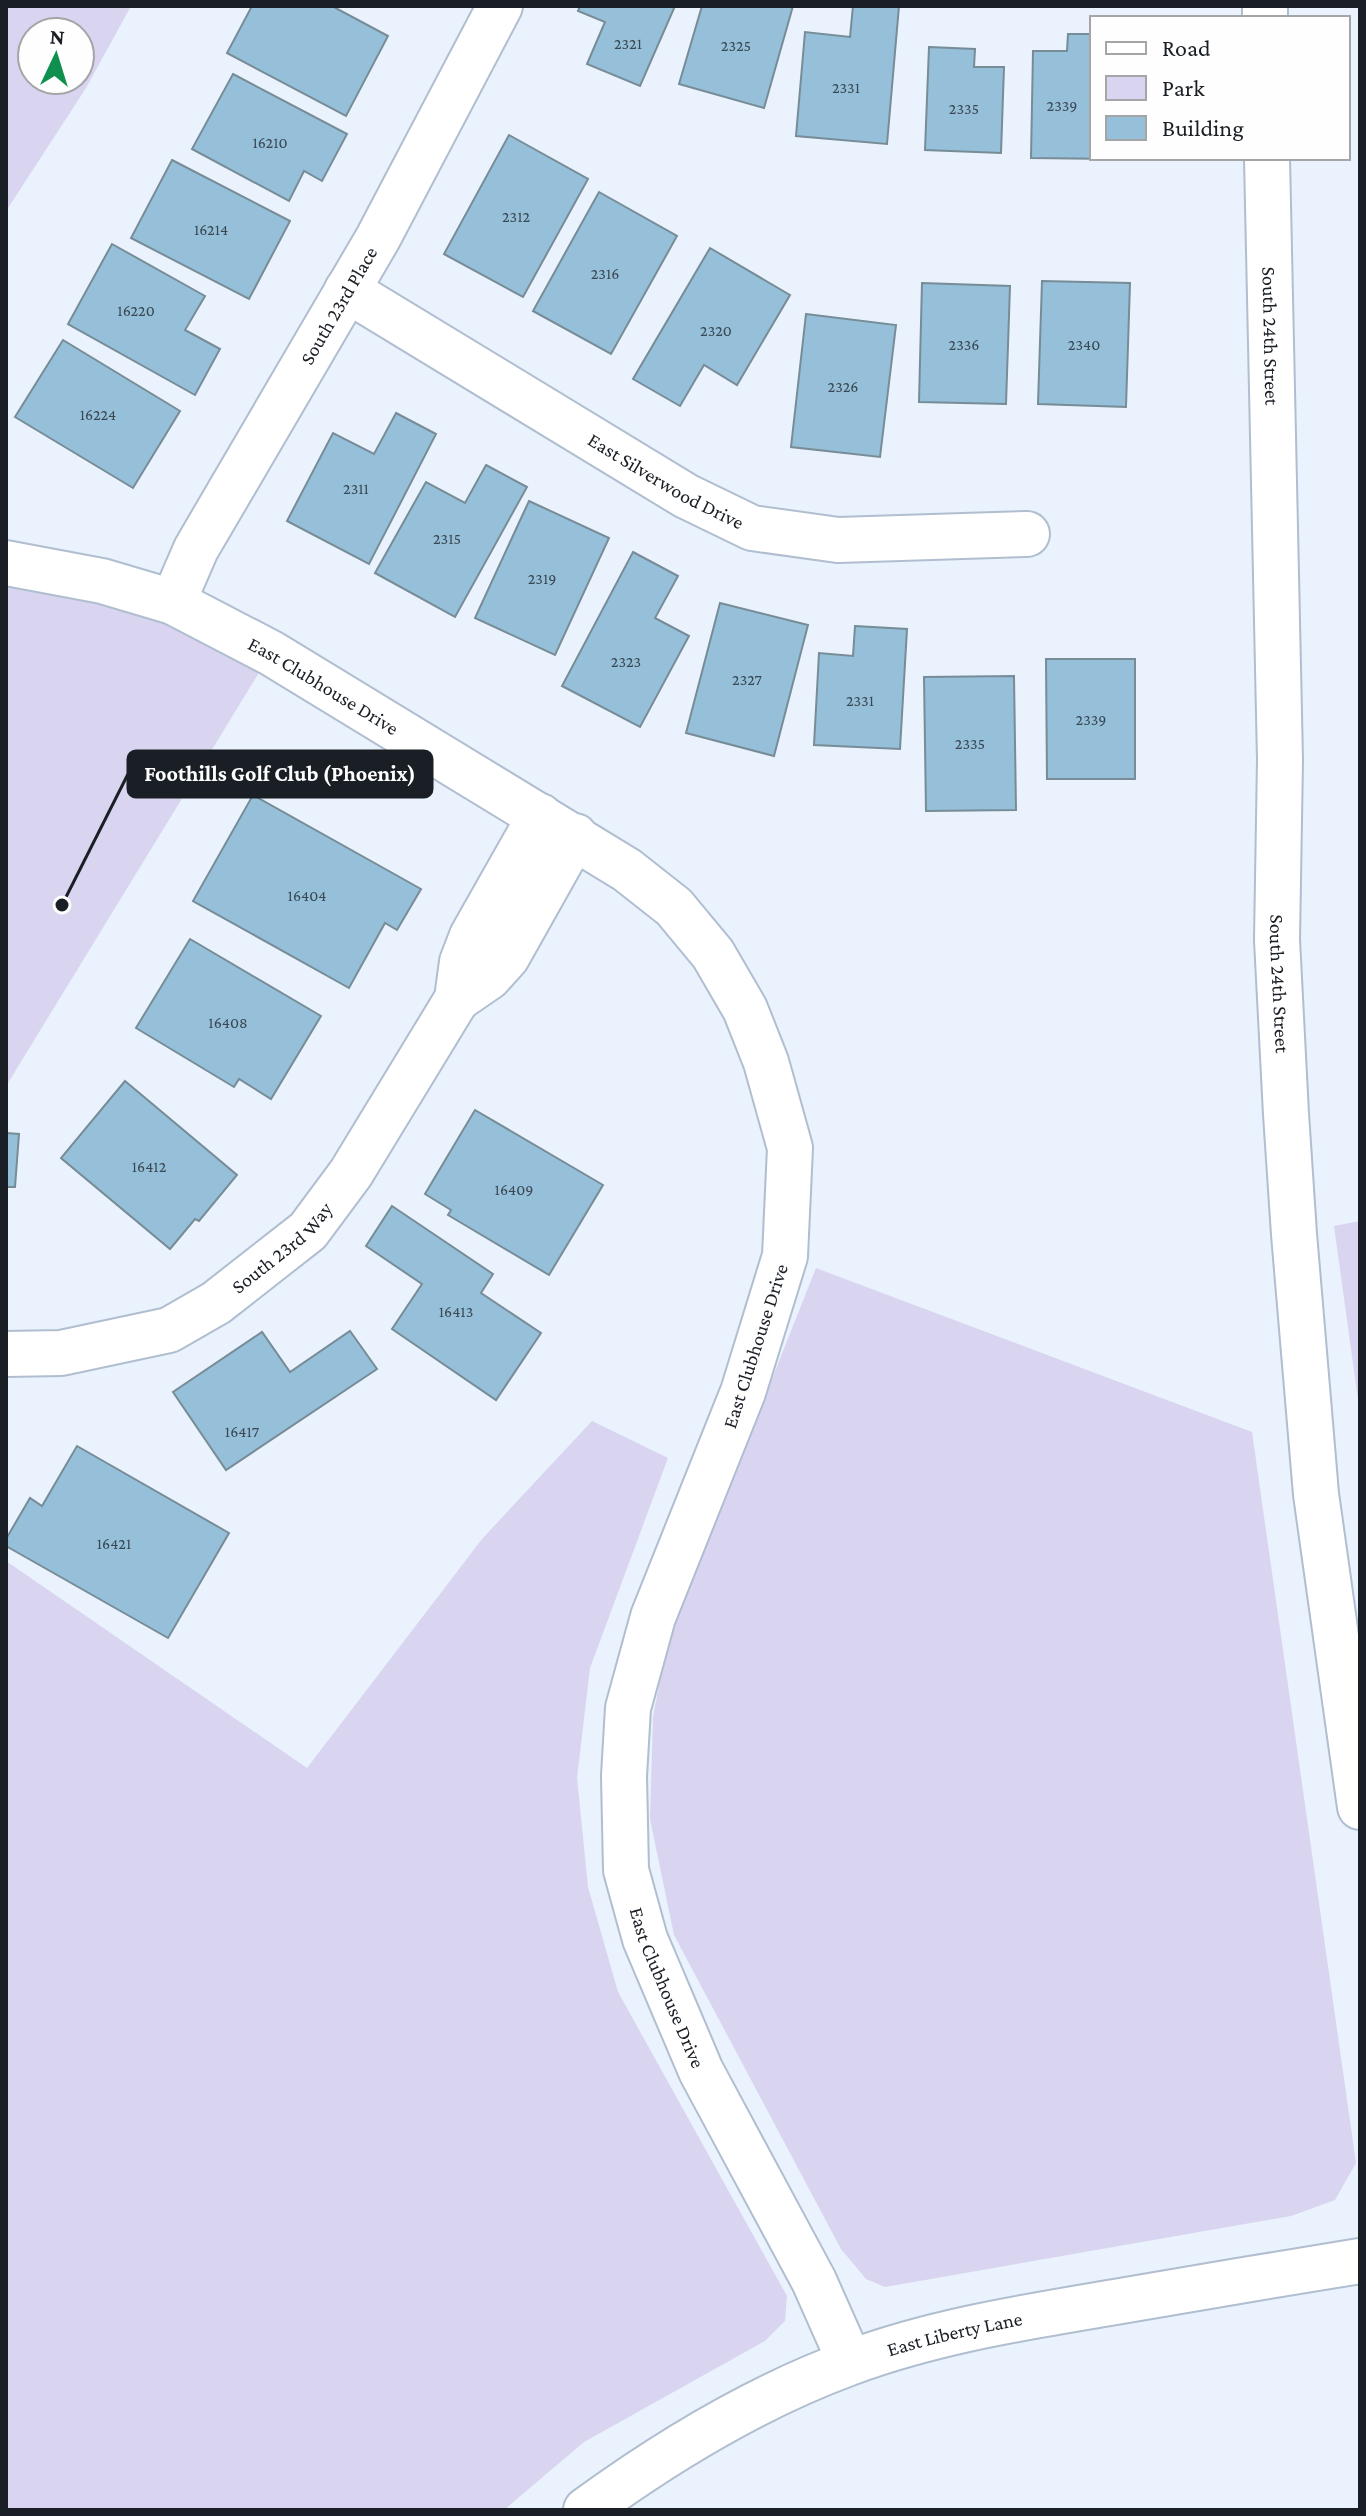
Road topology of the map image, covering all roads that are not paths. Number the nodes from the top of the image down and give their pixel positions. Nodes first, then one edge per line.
1 (500, 6) edge
2 (1267, 160) edge
3 (347, 290) junction
4 (1027, 534) dead end
5 (6, 563) edge
6 (173, 602) junction
7 (557, 826) junction
8 (6, 1354) edge
9 (1360, 1807) edge
10 (1360, 2261) edge
11 (850, 2362) junction
12 (586, 2510) edge

1 - 3 street, South 23rd Place
2 - 9 street, South 24th Street
3 - 4 street, East Silverwood Drive
3 - 6 street, South 23rd Place
5 - 6 street, East Clubhouse Drive
6 - 7 street, East Clubhouse Drive
7 - 8 street, South 23rd Way
7 - 11 street, East Clubhouse Drive
10 - 11 street, East Liberty Lane
11 - 12 street, East Liberty Lane

